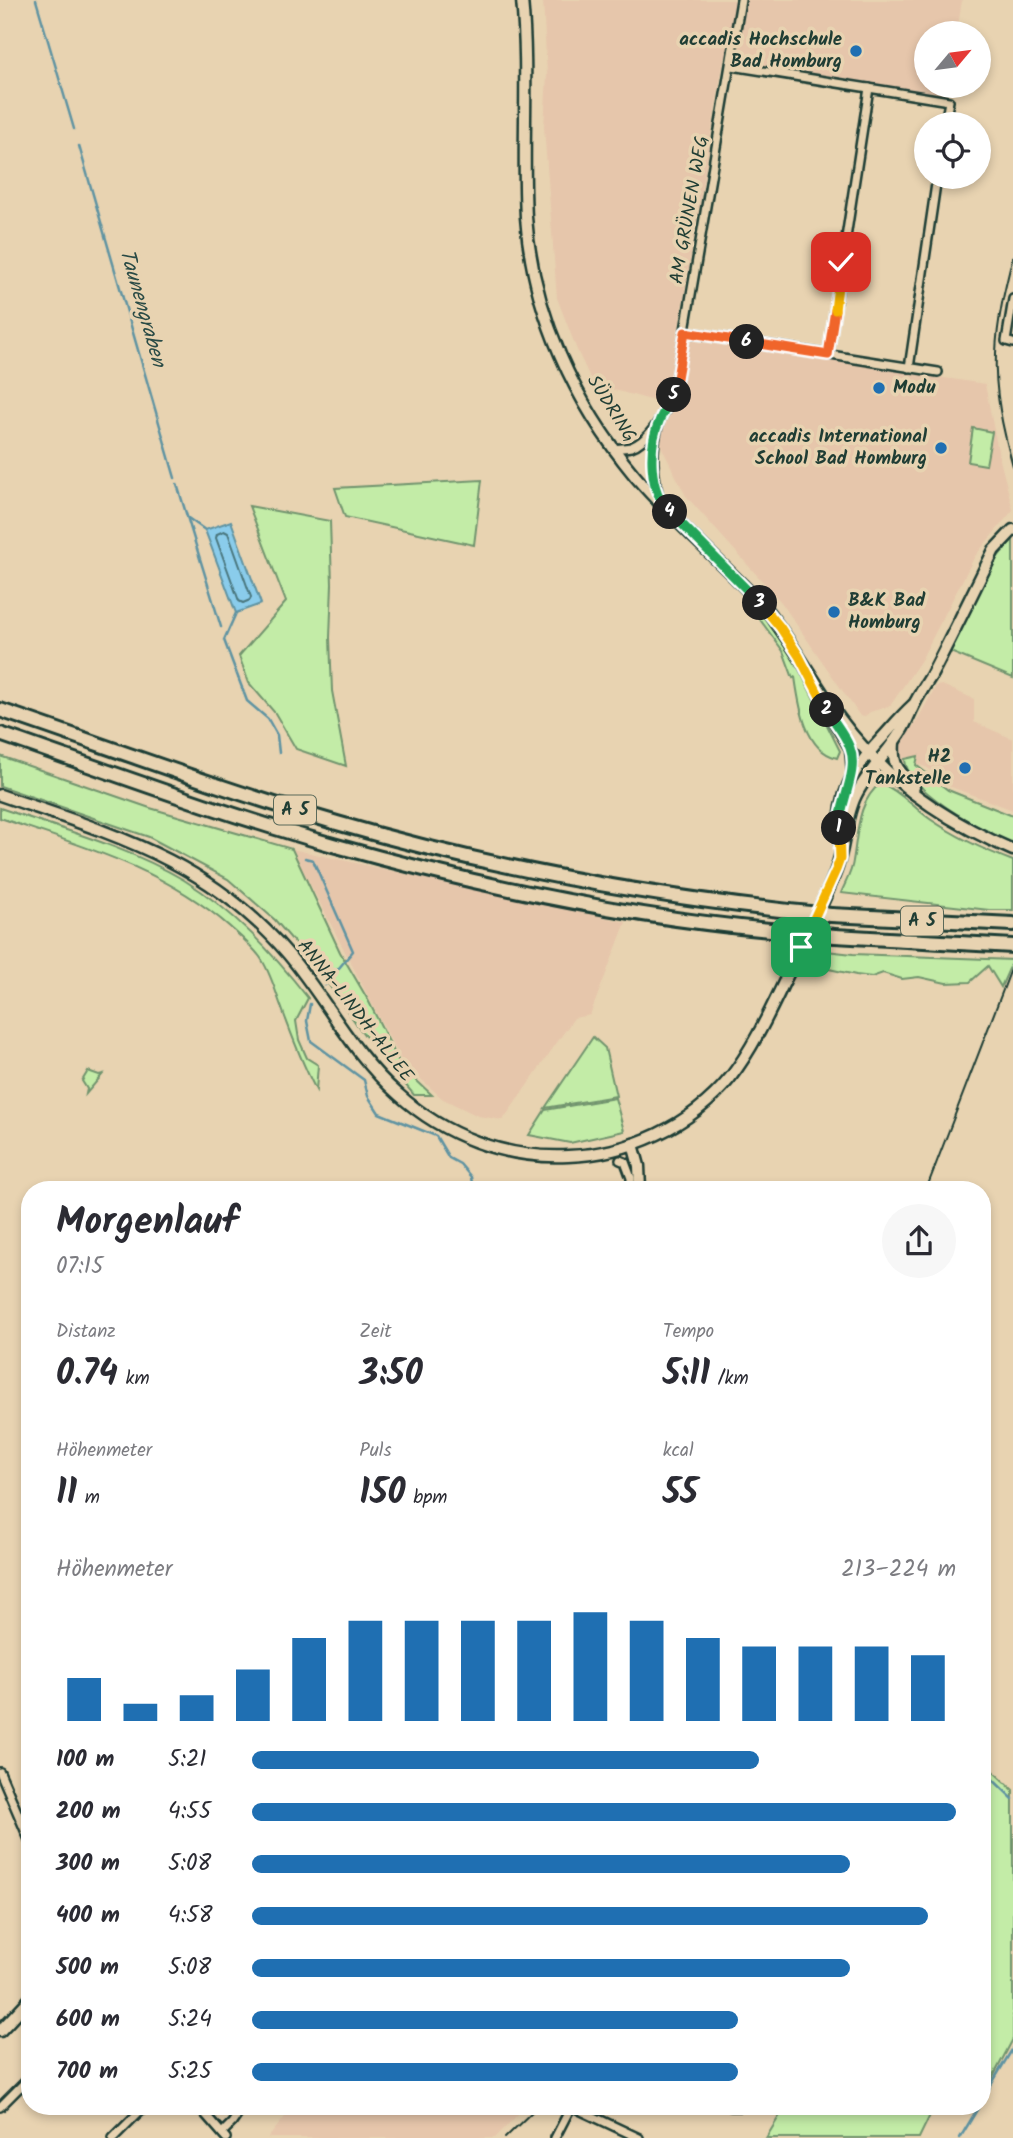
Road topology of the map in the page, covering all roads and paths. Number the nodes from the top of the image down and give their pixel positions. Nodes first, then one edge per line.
1 (522, 0) edge
2 (741, 0) edge
3 (732, 66) junction
4 (869, 88) junction
5 (947, 112) edge
6 (935, 189) edge
7 (1013, 299) edge
8 (685, 332) junction
9 (1013, 343) edge
10 (828, 355) junction
11 (909, 368) junction
12 (938, 372) dead end
13 (659, 421) junction
14 (614, 449) junction
15 (660, 502) junction
16 (1013, 530) edge
17 (811, 676) junction
18 (915, 702) junction
19 (0, 710) edge
20 (0, 734) edge
21 (894, 742) junction
22 (868, 752) junction
23 (877, 762) junction
24 (853, 772) junction
25 (0, 795) edge
26 (933, 807) junction
27 (1013, 850) edge
28 (840, 859) junction
29 (1013, 924) edge
30 (1012, 946) edge
31 (633, 1144) junction
32 (620, 1160) dead end
33 (630, 1181) edge
34 (639, 1181) edge
35 (0, 1772) edge
36 (21, 1821) edge
37 (21, 2009) edge
38 (0, 2032) edge
39 (21, 2086) edge
40 (0, 2107) edge
41 (136, 2115) edge
42 (206, 2115) edge
43 (238, 2115) edge
44 (568, 2115) edge
45 (589, 2115) edge
46 (224, 2136) edge
47 (113, 2138) edge
48 (555, 2138) edge
49 (639, 2138) edge

1 - 14 main road, SÜDRING
2 - 3 street, AM GRÜNEN WEG
3 - 4 street
3 - 8 street, AM GRÜNEN WEG
4 - 5 street
4 - 10 street
6 - 11 street
7 - 9 street
8 - 10 street
8 - 13 street, AM GRÜNEN WEG
10 - 11 street
11 - 12 street
13 - 14 street, AM GRÜNEN WEG
13 - 15 street, AM GRÜNEN WEG
14 - 15 main road, SÜDRING
15 - 17 main road, SÜDRING
16 - 18 main road
17 - 22 main road, SÜDRING
17 - 24 main road
18 - 21 main road
18 - 22 main road
19 - 29 highway, A 5, bridge
20 - 30 highway, A 5, bridge
21 - 23 main road
21 - 26 main road
22 - 23 main road, SÜDRING
22 - 24 main road
23 - 26 main road, SÜDRING
23 - 28 main road
24 - 28 main road
25 - 31 main road, ANNA-LINDH-ALLEE
26 - 27 main road
28 - 31 main road, ANNA-LINDH-ALLEE
31 - 34 main road
32 - 33 street
35 - 36 street
37 - 38 main road
39 - 40 street
41 - 47 street
42 - 46 street
43 - 46 street
44 - 48 street
45 - 49 street

